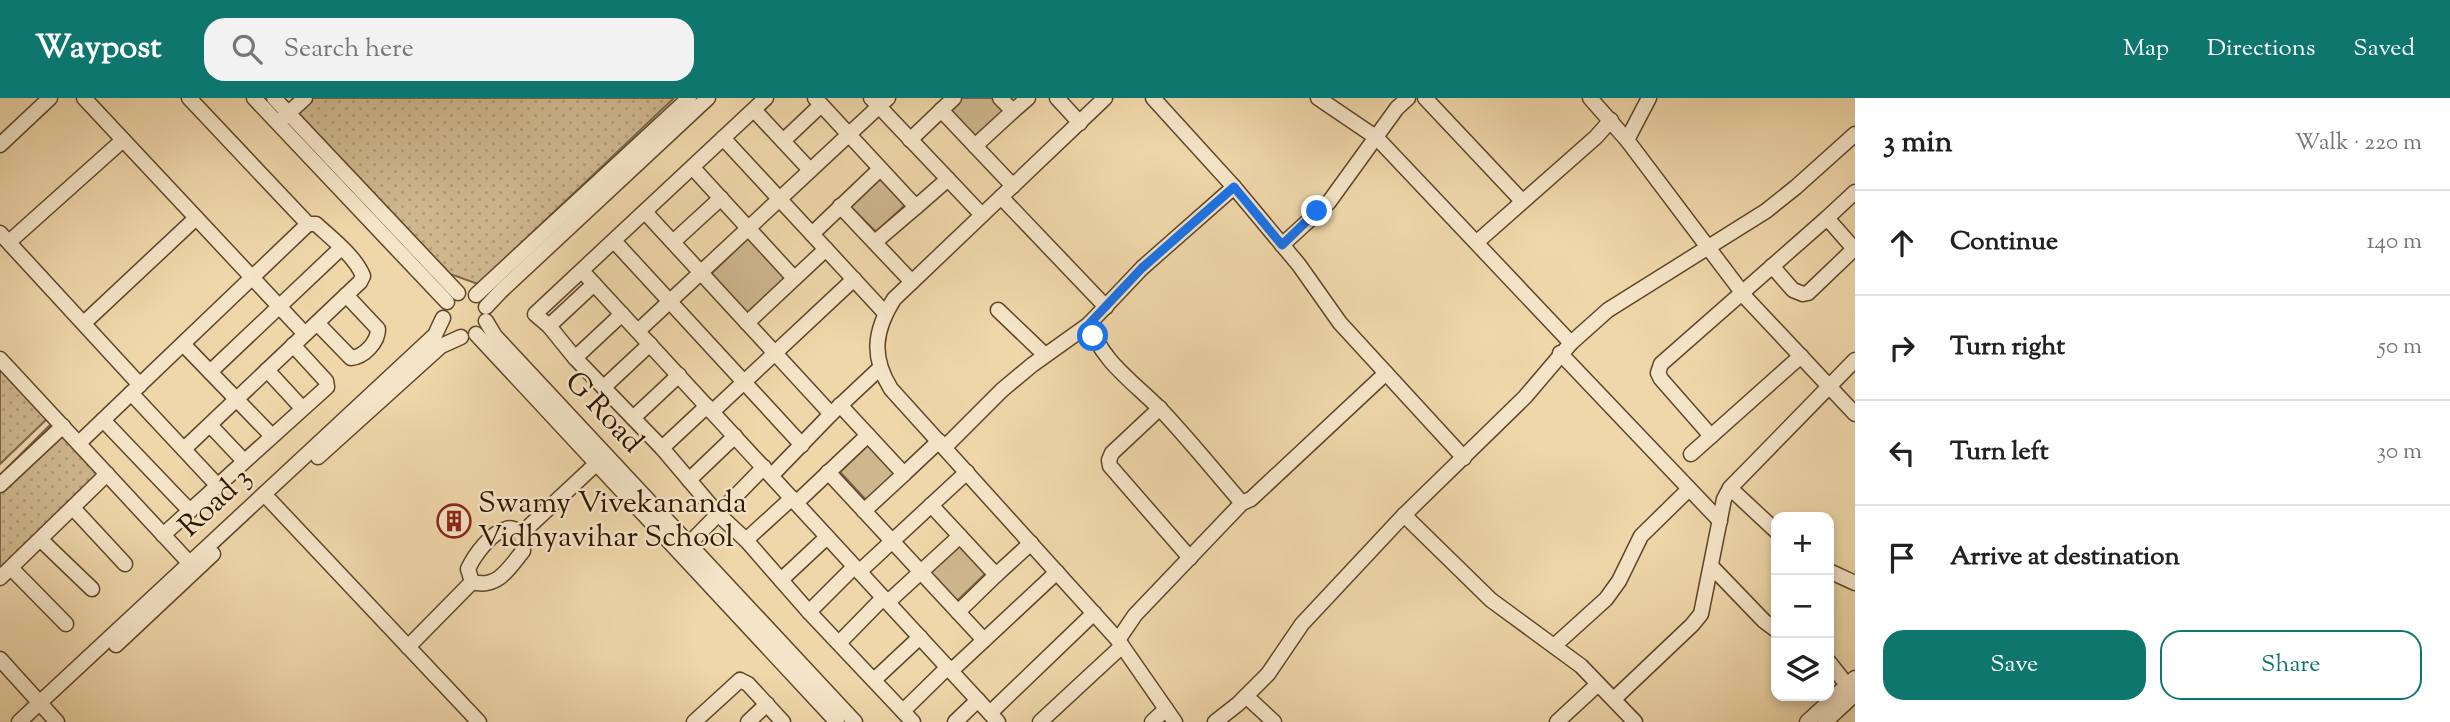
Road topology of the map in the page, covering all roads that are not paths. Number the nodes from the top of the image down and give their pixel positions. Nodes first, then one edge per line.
1 (50, 98) edge
2 (84, 98) edge
3 (189, 98) edge
4 (254, 98) edge
5 (274, 98) edge
6 (305, 98) edge
7 (689, 98) edge
8 (708, 98) edge
9 (766, 98) edge
10 (954, 98) edge
11 (1000, 98) edge
12 (1028, 98) edge
13 (1057, 98) edge
14 (1105, 98) edge
15 (1153, 98) edge
16 (1318, 98) edge
17 (1408, 98) edge
18 (1425, 98) edge
19 (1590, 98) edge
20 (1649, 98) edge
21 (818, 101) edge
22 (879, 101) edge
23 (754, 110) junction
24 (941, 110) junction
25 (1013, 111) junction
26 (283, 118) junction
27 (1611, 120) junction
28 (1080, 122) junction
29 (849, 134) junction
30 (1855, 134) edge
31 (723, 138) junction
32 (1377, 138) junction
33 (123, 140) junction
34 (910, 140) junction
35 (1627, 140) junction
36 (783, 141) junction
37 (0, 145) edge
38 (975, 146) junction
39 (693, 168) junction
40 (880, 169) junction
41 (810, 170) junction
42 (948, 179) junction
43 (1013, 186) junction
44 (1234, 187) junction
45 (1855, 192) edge
46 (1001, 197) junction
47 (721, 198) junction
48 (780, 199) junction
49 (1522, 201) junction
50 (840, 206) junction
51 (916, 208) junction
52 (645, 212) junction
53 (982, 215) junction
54 (196, 218) junction
55 (1827, 218) junction
56 (308, 224) junction
57 (748, 228) junction
58 (812, 234) junction
59 (4, 238) edge
60 (614, 241) junction
61 (673, 242) junction
62 (875, 242) junction
63 (1477, 242) junction
64 (1282, 245) junction
65 (1707, 246) junction
66 (341, 248) junction
67 (826, 249) junction
68 (1855, 249) edge
69 (1772, 266) junction
70 (582, 271) junction
71 (701, 272) junction
72 (252, 278) junction
73 (794, 278) junction
74 (854, 279) junction
75 (912, 282) junction
76 (594, 284) junction
77 (1742, 293) junction
78 (346, 295) junction
79 (476, 295) junction
80 (452, 297) junction
81 (670, 301) junction
82 (279, 306) junction
83 (1106, 307) junction
84 (998, 310) dead end
85 (885, 313) junction
86 (486, 314) junction
87 (622, 314) junction
88 (443, 318) junction
89 (84, 323) junction
90 (317, 323) junction
91 (747, 323) junction
92 (1090, 323) junction
93 (549, 326) junction
94 (638, 331) junction
95 (305, 334) junction
96 (476, 334) junction
97 (461, 337) junction
98 (183, 344) junction
99 (650, 344) junction
100 (293, 345) junction
101 (1566, 348) junction
102 (775, 353) junction
103 (1045, 355) junction
104 (1801, 356) junction
105 (575, 358) junction
106 (0, 359) edge
107 (1855, 360) edge
108 (880, 368) junction
109 (267, 370) junction
110 (210, 372) junction
111 (1386, 373) junction
112 (679, 375) junction
113 (744, 382) junction
114 (1830, 386) junction
115 (604, 387) junction
116 (136, 389) junction
117 (236, 399) junction
118 (302, 408) junction
119 (1160, 408) junction
120 (710, 409) junction
121 (836, 410) junction
122 (1855, 414) edge
123 (633, 418) junction
124 (103, 420) junction
125 (209, 425) junction
126 (63, 426) junction
127 (868, 435) junction
128 (272, 436) junction
129 (735, 436) junction
130 (1711, 436) junction
131 (79, 443) junction
132 (942, 444) junction
133 (802, 445) junction
134 (662, 448) junction
135 (184, 449) junction
136 (1691, 454) dead end
137 (1464, 458) junction
138 (244, 461) junction
139 (597, 463) junction
140 (768, 471) junction
141 (828, 472) junction
142 (967, 472) junction
143 (107, 474) junction
144 (904, 474) junction
145 (689, 480) junction
146 (0, 485) edge
147 (217, 485) junction
148 (1730, 488) junction
149 (1689, 489) junction
150 (267, 497) junction
151 (794, 500) junction
152 (1242, 503) junction
153 (931, 505) junction
154 (73, 508) junction
155 (190, 511) junction
156 (864, 511) junction
157 (718, 514) junction
158 (1404, 515) junction
159 (1720, 521) junction
160 (1771, 526) edge
161 (522, 533) junction
162 (163, 535) junction
163 (960, 536) junction
164 (827, 537) junction
165 (41, 540) junction
166 (746, 540) junction
167 (892, 541) junction
168 (1031, 543) junction
169 (689, 544) junction
170 (1190, 558) junction
171 (125, 564) dead end
172 (193, 567) junction
173 (1712, 567) junction
174 (857, 569) junction
175 (921, 572) junction
176 (1057, 572) junction
177 (6, 573) edge
178 (1834, 573) edge
179 (996, 576) junction
180 (780, 580) junction
181 (472, 582) junction
182 (1855, 583) edge
183 (92, 589) dead end
184 (886, 600) junction
185 (809, 611) junction
186 (958, 611) junction
187 (1094, 613) junction
188 (66, 624) dead end
189 (1771, 626) edge
190 (920, 637) junction
191 (984, 640) junction
192 (839, 643) junction
193 (1120, 643) junction
194 (1554, 646) junction
195 (408, 647) junction
196 (0, 659) edge
197 (1834, 667) edge
198 (950, 669) junction
199 (874, 680) junction
200 (1598, 684) junction
201 (1852, 685) edge
202 (1246, 696) junction
203 (1614, 699) junction
204 (978, 700) junction
205 (767, 704) junction
206 (43, 706) junction
207 (1166, 709) junction
208 (908, 717) edge
209 (994, 718) edge
210 (19, 722) edge
211 (33, 722) edge
212 (57, 722) edge
213 (479, 722) edge
214 (694, 722) edge
215 (748, 722) edge
216 (783, 722) edge
217 (836, 722) edge
218 (855, 722) edge
219 (955, 722) edge
220 (1040, 722) edge
221 (1152, 722) edge
222 (1175, 722) edge
223 (1215, 722) edge
224 (1274, 722) edge
225 (1557, 722) edge
226 (1635, 722) edge
227 (1807, 722) edge
228 (1825, 722) edge

1 - 37 street
2 - 33 street
3 - 56 street
4 - 26 street
5 - 26 street
6 - 26 street
7 - 79 street
8 - 86 street
9 - 23 street
10 - 24 street
11 - 25 street
12 - 25 street
13 - 28 street
14 - 28 street
15 - 44 street
16 - 32 street
17 - 32 street
18 - 49 street
19 - 27 street
20 - 35 street
21 - 29 street
21 - 36 street
22 - 29 street
22 - 34 street
23 - 31 street
23 - 36 street
24 - 34 street
24 - 38 street
25 - 38 street
26 - 80 street
27 - 35 street
27 - 49 street
28 - 43 street
29 - 40 street
29 - 41 street
30 - 65 street
31 - 39 street
31 - 48 street
32 - 63 street
32 - 64 street
33 - 54 street
33 - 59 street
34 - 42 street
35 - 65 street
36 - 41 street
38 - 43 street
39 - 47 street
39 - 52 street
40 - 50 street
40 - 51 street
41 - 48 street
42 - 51 street
42 - 53 street
43 - 46 street
44 - 64 street
44 - 83 street
45 - 55 street
46 - 53 street
46 - 83 street
47 - 57 street
47 - 61 street
48 - 57 street
48 - 58 street
49 - 63 street
50 - 58 street
50 - 62 street
51 - 62 street
52 - 60 street
52 - 61 street
53 - 75 street
54 - 72 street
54 - 89 street
55 - 68 street
55 - 69 street
56 - 66 street
56 - 72 street
57 - 71 street
57 - 73 street
58 - 67 street
59 - 89 street
60 - 70 street
60 - 81 street
61 - 71 street
62 - 75 street
63 - 101 street
64 - 111 street
65 - 77 street
65 - 101 street
66 - 78 street
66 - 82 street
67 - 73 street
67 - 74 street
68 - 69 street
69 - 77 street
70 - 76 street
70 - 93 street
71 - 81 street
71 - 91 street
72 - 82 street
72 - 98 street
73 - 91 street
74 - 85 street
74 - 102 street
75 - 85 street
76 - 87 street
76 - 93 street
77 - 104 street
77 - 130 street
78 - 90 street
78 - 90 street
79 - 80 street
79 - 86 street
80 - 88 street
81 - 94 street
81 - 113 street
82 - 95 street
82 - 110 street
83 - 92 street
84 - 103 street
85 - 108 street
86 - 96 street
86 - 169 street, G Road
87 - 94 street
87 - 105 street
88 - 97 street
88 - 150 street, Road 3
89 - 116 street
90 - 95 street
91 - 102 street
92 - 103 street
92 - 119 street
93 - 105 street
94 - 99 street
95 - 100 street
96 - 97 street
96 - 139 street, G Road
97 - 150 street, Road 3
98 - 110 street
98 - 116 street
99 - 112 street
99 - 115 street
100 - 109 street
100 - 118 street
101 - 137 street
101 - 149 street
102 - 113 street
102 - 121 street
103 - 132 street
104 - 114 street
104 - 130 street
105 - 115 street
106 - 126 street
107 - 114 street
108 - 121 street
108 - 132 street
109 - 117 street
109 - 118 street
110 - 117 street
111 - 137 street
111 - 152 street
112 - 120 street
112 - 123 street
113 - 120 street
113 - 133 street
114 - 122 street
114 - 148 street
115 - 123 street
116 - 124 street
116 - 135 street
117 - 125 street
117 - 128 street
118 - 128 street
119 - 152 street
119 - 170 street
120 - 129 street
120 - 134 street
121 - 127 street
121 - 133 street
123 - 134 street
124 - 131 street
124 - 155 street
125 - 135 street
125 - 138 street
126 - 131 street
126 - 146 street
127 - 141 street
127 - 144 street
128 - 138 street
129 - 140 street
129 - 145 street
130 - 136 street
131 - 143 street
132 - 142 street
132 - 144 street
133 - 140 street
134 - 145 street
135 - 147 street
137 - 158 street
138 - 147 street
139 - 161 street
139 - 217 street, G Road
140 - 151 street
140 - 157 street
141 - 151 street
141 - 156 street
142 - 153 street
142 - 168 street
143 - 154 street
143 - 162 street
144 - 156 street
145 - 157 street
147 - 155 street
148 - 159 street
148 - 160 street
149 - 159 street
149 - 194 street
150 - 172 street, Road 3
150 - 195 street
151 - 164 street
151 - 166 street
152 - 170 street
153 - 163 street
153 - 167 street
154 - 165 street
154 - 171 street
155 - 162 street
156 - 167 street
157 - 166 street
157 - 169 street
158 - 194 street
158 - 202 street
159 - 173 street
161 - 181 street
161 - 181 street
162 - 172 street
163 - 175 street
163 - 179 street
164 - 174 street
164 - 180 street
165 - 177 street
165 - 183 street
166 - 180 street
167 - 174 street
167 - 175 street
168 - 176 street
168 - 179 street
169 - 218 street, G Road
170 - 193 street
172 - 206 street, Road 3
173 - 189 street
173 - 203 street
174 - 184 street
174 - 185 street
175 - 184 street
175 - 186 street
176 - 187 street
176 - 191 street
177 - 188 street
178 - 182 street
179 - 186 street
180 - 185 street
181 - 195 street
184 - 190 street
184 - 192 street
185 - 192 street
186 - 191 street
187 - 193 street
187 - 209 street
190 - 198 street
190 - 199 street
191 - 198 street
192 - 199 street
193 - 207 street
193 - 220 street
194 - 200 street
195 - 213 street
196 - 206 street
197 - 201 street
198 - 204 street
198 - 208 street
199 - 208 street
200 - 203 street
200 - 225 street
201 - 227 street
201 - 228 street
202 - 223 street
202 - 224 street
203 - 226 street
204 - 209 street
204 - 219 street
205 - 214 street
205 - 215 street
205 - 216 street
206 - 210 street, Road 3
206 - 211 street, Road 3
206 - 212 street
207 - 221 street
207 - 222 street

